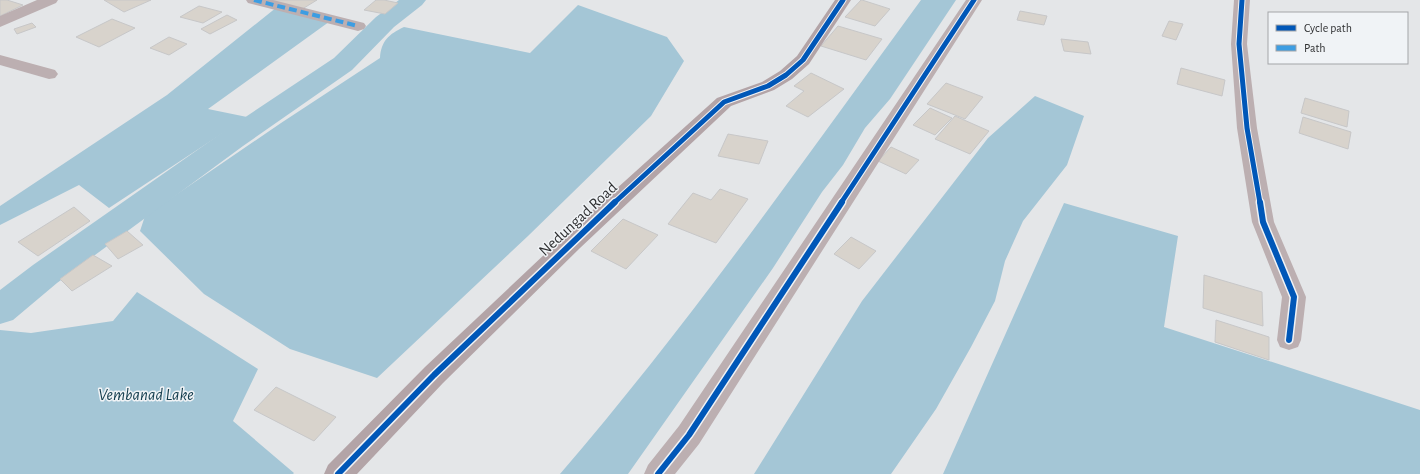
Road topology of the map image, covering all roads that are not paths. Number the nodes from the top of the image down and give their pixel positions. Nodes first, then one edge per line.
1 (254, 0) edge
2 (843, 0) edge
3 (974, 0) edge
4 (1242, 0) edge
5 (44, 1) edge
6 (0, 22) edge
7 (358, 26) dead end
8 (0, 60) edge
9 (50, 74) dead end
10 (1289, 340) dead end
11 (338, 474) edge
12 (658, 474) edge

1 - 7 street
2 - 11 street, Nedungad Road
3 - 12 street
4 - 10 street
5 - 6 street
8 - 9 street

